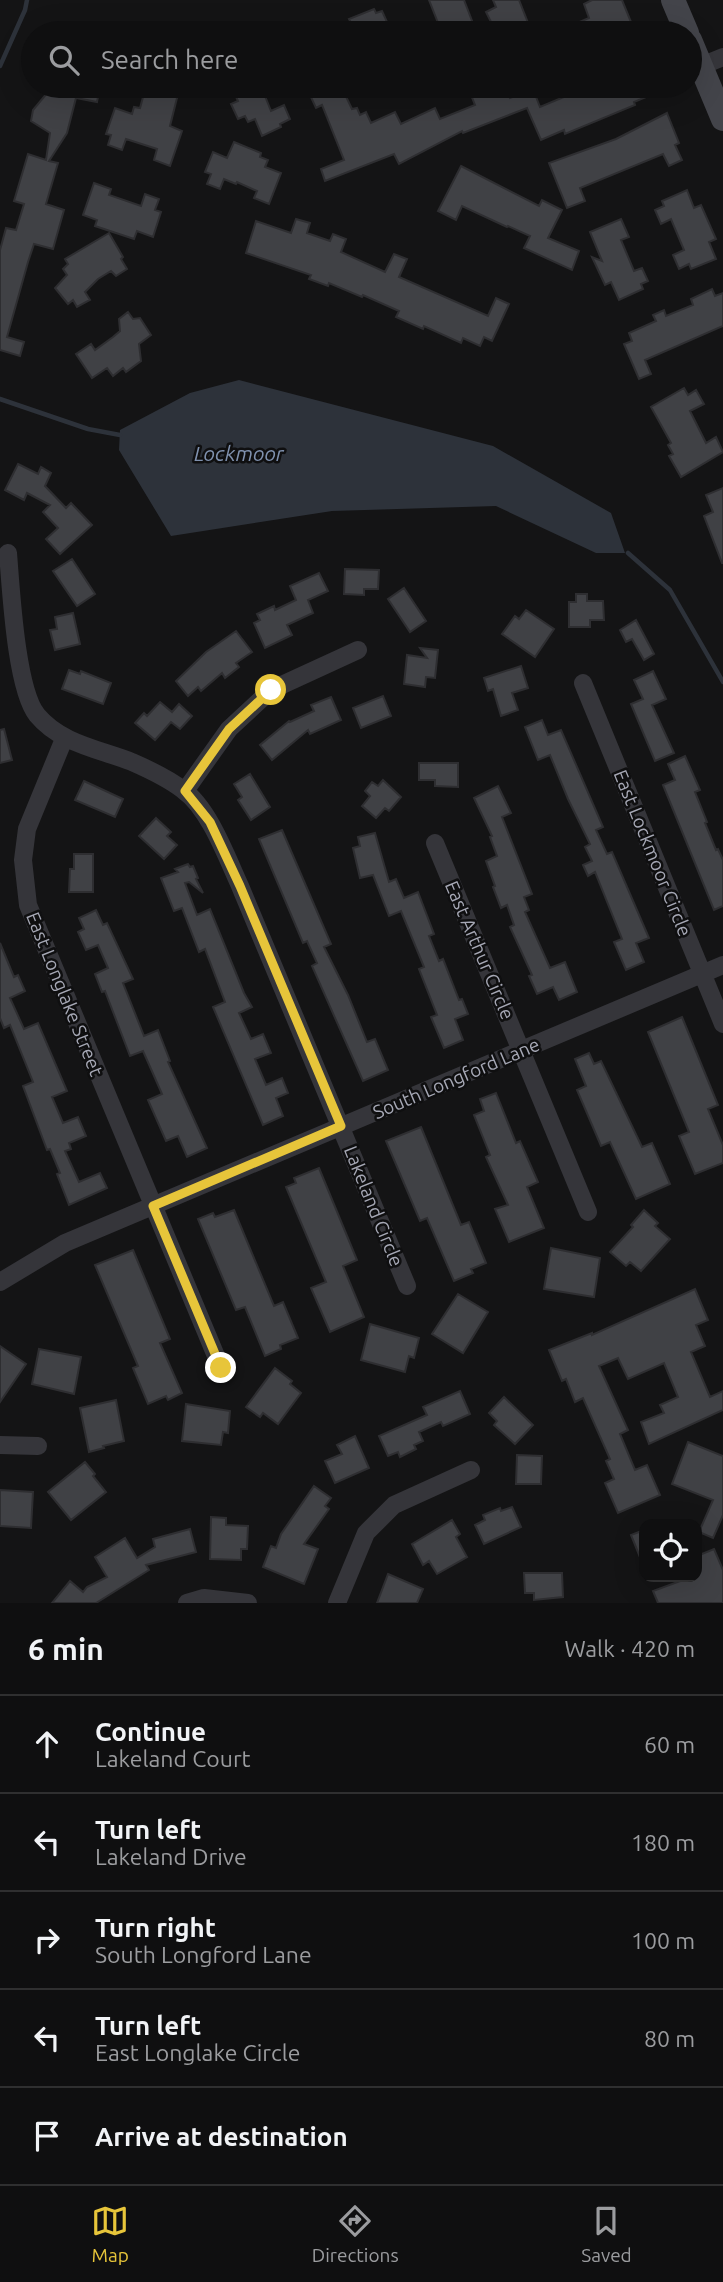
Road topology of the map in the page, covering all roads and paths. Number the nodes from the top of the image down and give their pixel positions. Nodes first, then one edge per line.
1 (673, 0) edge
2 (682, 21) edge
3 (712, 62) edge
4 (723, 119) edge
5 (8, 553) dead end
6 (358, 650) dead end
7 (583, 682) dead end
8 (64, 738) junction
9 (185, 791) junction
10 (435, 843) dead end
11 (723, 965) edge
12 (702, 974) junction
13 (723, 1024) edge
14 (522, 1051) junction
15 (341, 1126) junction
16 (153, 1206) junction
17 (588, 1212) dead end
18 (0, 1282) edge
19 (407, 1286) dead end
20 (221, 1368) dead end
21 (0, 1444) edge
22 (38, 1446) dead end
23 (471, 1470) dead end
24 (187, 1603) edge
25 (248, 1603) edge
26 (337, 1603) edge

1 - 2 main road
3 - 4 main road
5 - 8 street
6 - 9 street
7 - 12 street, East Lockmoor Circle
8 - 9 street
8 - 16 street, East Longlake Street
9 - 15 street, Lakeland Circle
10 - 14 street, East Arthur Circle
11 - 12 street, South Longford Lane
12 - 13 street, East Lockmoor Circle
12 - 14 street, South Longford Lane
14 - 15 street, South Longford Lane
14 - 17 street, East Arthur Circle
15 - 16 street, South Longford Lane
15 - 19 street, Lakeland Circle
16 - 18 street, South Longford Lane
16 - 20 street, East Longlake Street
21 - 22 street
23 - 26 street
24 - 25 street

